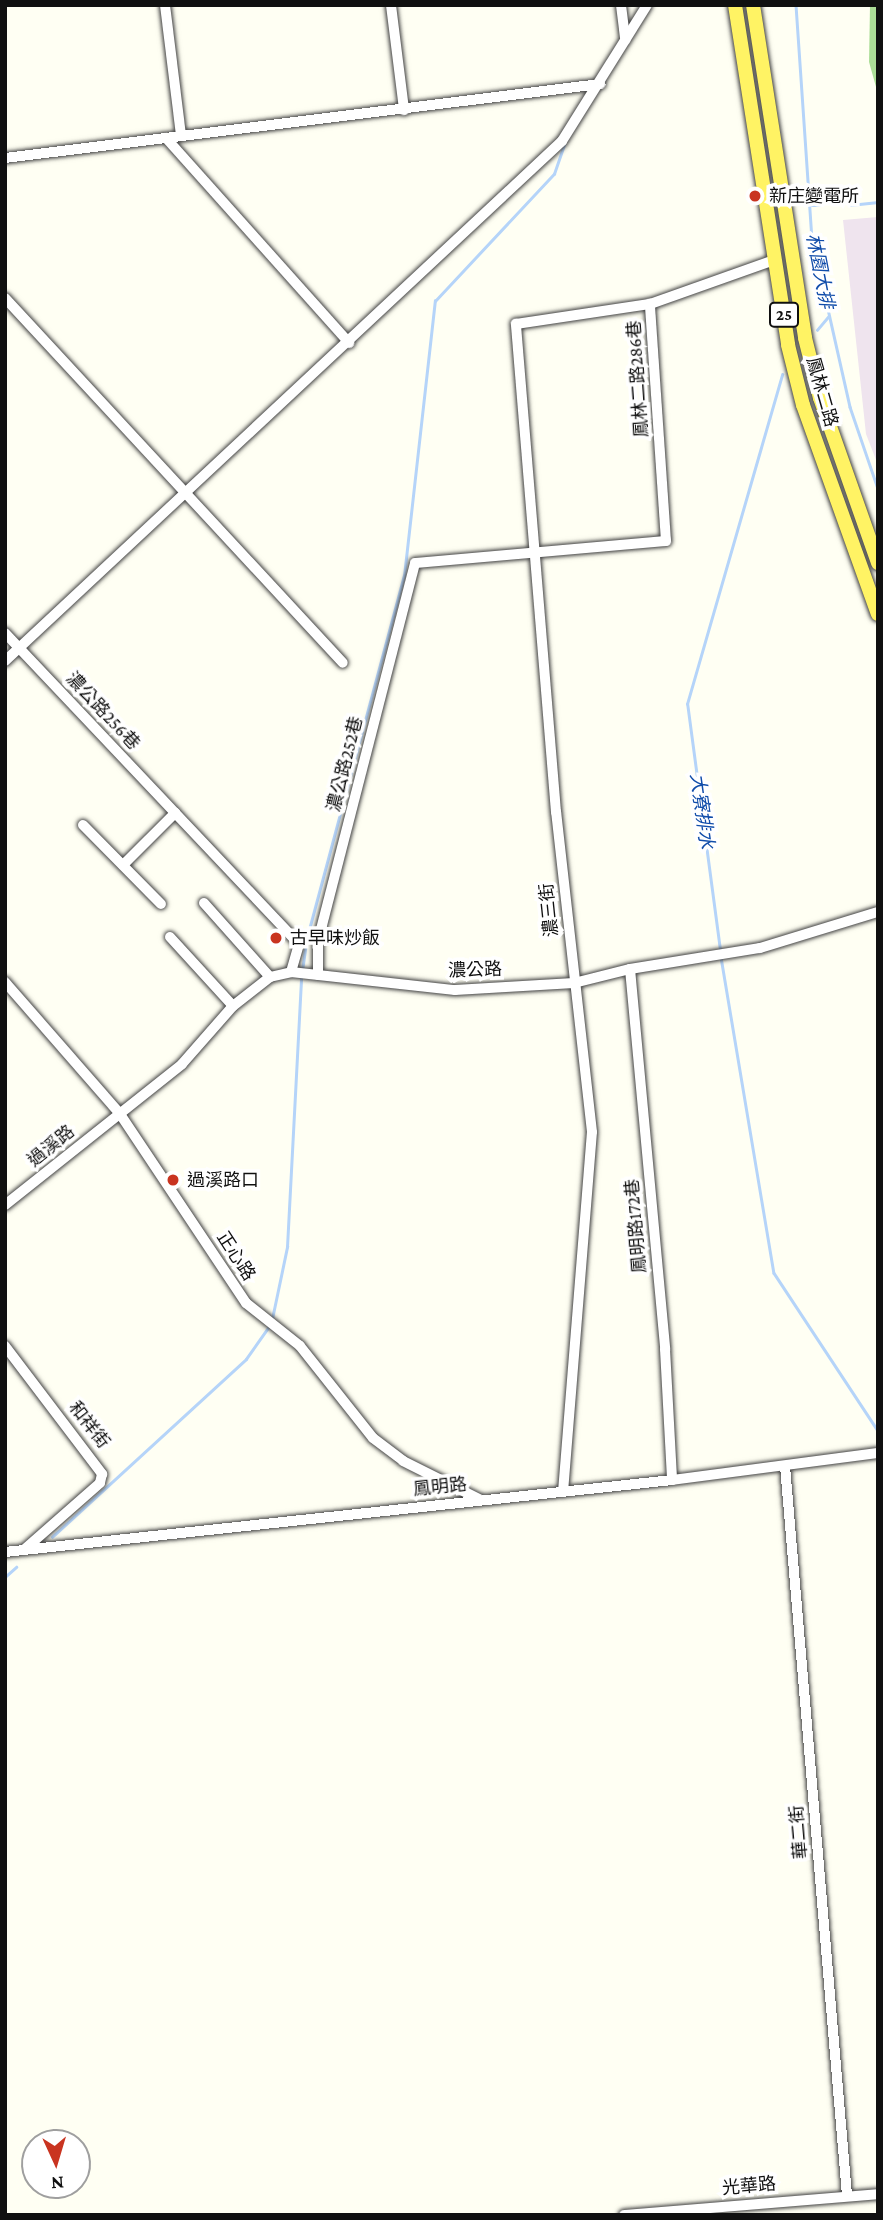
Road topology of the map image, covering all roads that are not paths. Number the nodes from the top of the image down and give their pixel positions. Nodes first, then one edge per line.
1 (165, 5) edge
2 (391, 5) edge
3 (621, 5) edge
4 (647, 5) edge
5 (735, 5) edge
6 (753, 5) edge
7 (625, 40) junction
8 (600, 84) junction
9 (404, 110) junction
10 (181, 136) junction
11 (166, 138) junction
12 (5, 158) edge
13 (774, 260) junction
14 (5, 298) edge
15 (650, 304) junction
16 (349, 343) junction
17 (187, 495) junction
18 (533, 553) junction
19 (878, 563) edge
20 (878, 614) edge
21 (5, 633) edge
22 (19, 648) junction
23 (5, 661) edge
24 (343, 663) dead end
25 (175, 813) junction
26 (83, 825) dead end
27 (123, 865) junction
28 (204, 903) dead end
29 (161, 904) dead end
30 (878, 912) edge
31 (170, 937) dead end
32 (630, 968) junction
33 (298, 973) junction
34 (318, 975) junction
35 (270, 977) junction
36 (5, 982) edge
37 (575, 983) junction
38 (233, 1006) junction
39 (120, 1114) junction
40 (5, 1205) edge
41 (5, 1346) edge
42 (878, 1453) edge
43 (785, 1466) junction
44 (672, 1480) junction
45 (563, 1492) junction
46 (480, 1500) junction
47 (25, 1549) junction
48 (5, 1552) edge
49 (878, 2194) edge
50 (848, 2195) junction
51 (624, 2215) edge

1 - 10 street
2 - 9 street
3 - 7 street
4 - 7 street
5 - 13 main road, 鳳林二路 / 25
6 - 19 main road, 鳳林二路 / 25
7 - 8 street
8 - 9 street
8 - 16 street
9 - 10 street
10 - 11 street
11 - 12 street
11 - 16 street
13 - 15 street, 鳳林二路286巷
13 - 20 main road, 鳳林二路 / 25
14 - 17 street
15 - 18 street, 濃三街
15 - 18 street, 鳳林二路286巷
16 - 17 street
17 - 22 street
17 - 24 street
18 - 34 street, 濃公路252巷
18 - 37 street, 濃三街
21 - 22 street, 濃公路256巷
22 - 23 street
22 - 25 street, 濃公路256巷
25 - 27 street
25 - 33 street, 濃公路256巷
26 - 27 street
27 - 29 street
28 - 35 street
30 - 32 street, 濃公路
31 - 38 street
32 - 37 street, 濃公路
32 - 44 street, 鳳明路172巷
33 - 34 street, 濃公路
33 - 35 street, 濃公路
34 - 37 street, 濃公路
35 - 38 street, 濃公路
36 - 39 street, 正心路
37 - 45 street, 濃三街
38 - 39 street, 濃公路
39 - 40 street, 過溪路
39 - 46 street, 正心路
41 - 47 street, 和祥街
42 - 43 street, 鳳明路
43 - 44 street, 鳳明路
43 - 50 street, 華二街
44 - 45 street, 鳳明路
45 - 46 street, 鳳明路
46 - 47 street, 鳳明路
47 - 48 street, 鳳明路
49 - 50 street, 光華路
50 - 51 street, 光華路

